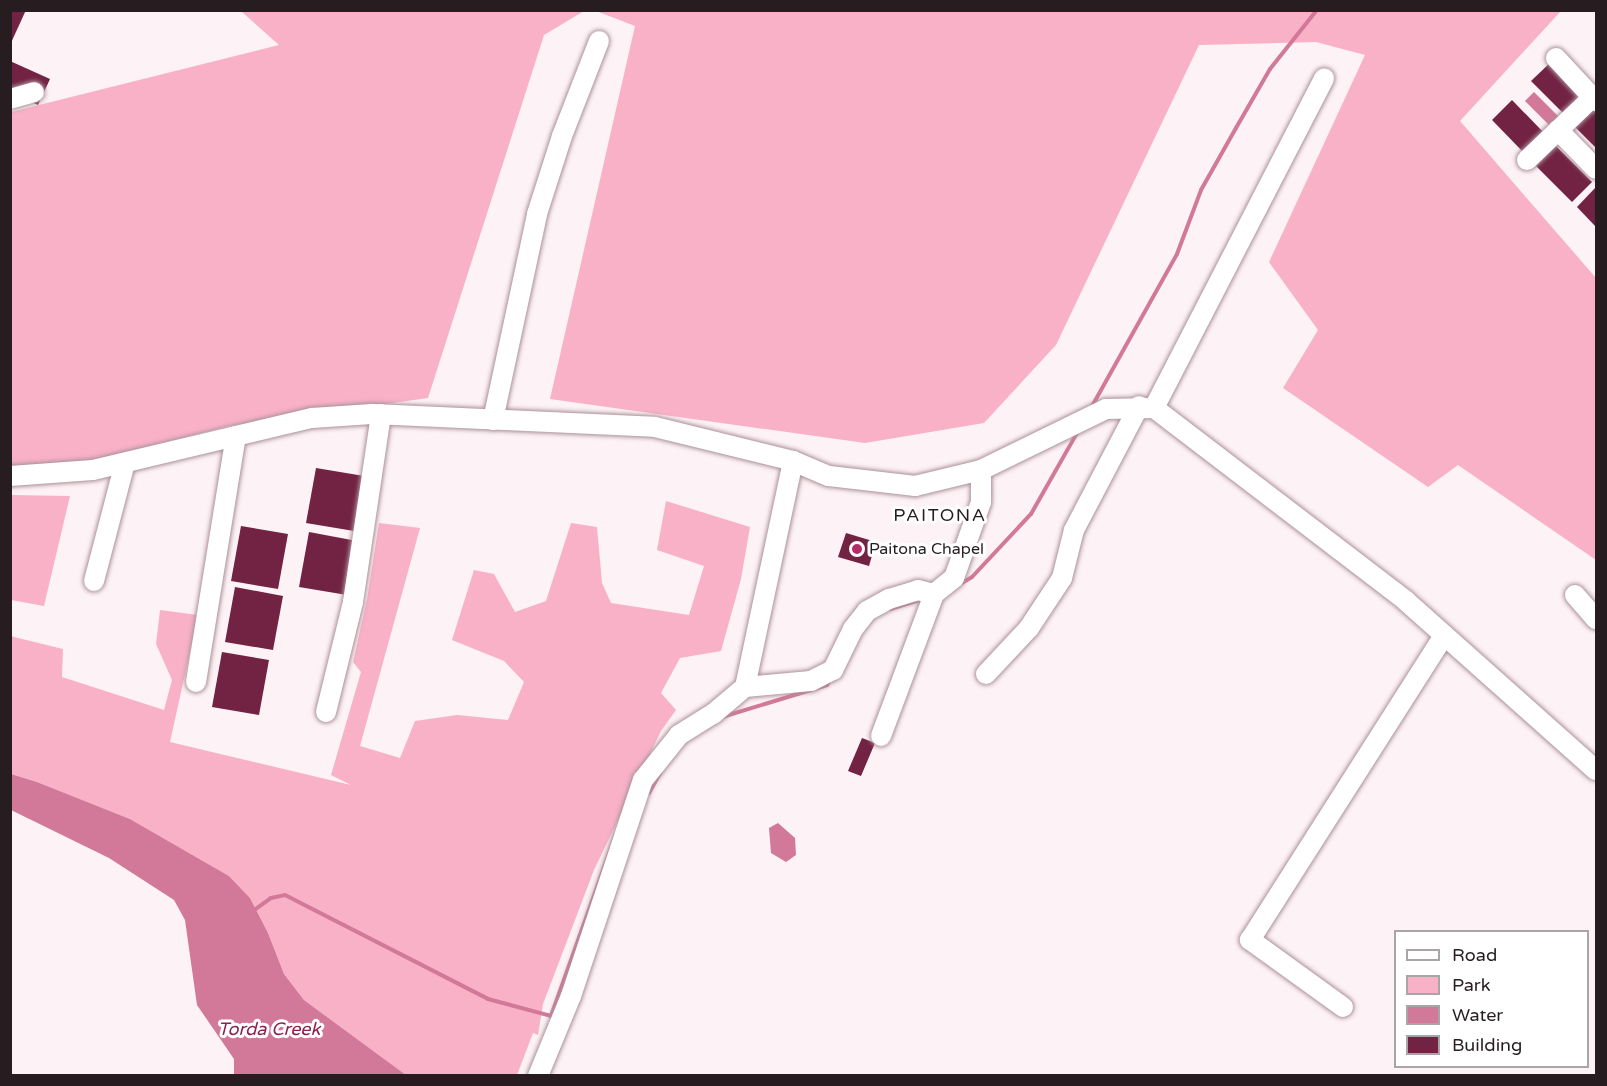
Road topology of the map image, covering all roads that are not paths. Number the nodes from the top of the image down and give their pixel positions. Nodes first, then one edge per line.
1 (599, 42) dead end
2 (1556, 58) dead end
3 (1324, 78) dead end
4 (34, 92) dead end
5 (10, 99) edge
6 (1595, 99) edge
7 (1558, 130) junction
8 (1527, 160) dead end
9 (1596, 169) edge
10 (1146, 407) junction
11 (381, 414) junction
12 (494, 420) junction
13 (236, 436) junction
14 (793, 461) junction
15 (125, 463) junction
16 (981, 470) junction
17 (10, 477) edge
18 (94, 581) dead end
19 (934, 594) junction
20 (1575, 595) dead end
21 (1596, 619) edge
22 (1444, 635) junction
23 (986, 674) dead end
24 (196, 682) dead end
25 (745, 687) junction
26 (326, 712) dead end
27 (881, 736) dead end
28 (1596, 770) edge
29 (1343, 1007) dead end
30 (538, 1076) edge

1 - 12 street
2 - 6 street
3 - 10 street
4 - 5 street
6 - 7 street
7 - 8 street
7 - 9 street
10 - 16 street
10 - 22 street
10 - 23 street
11 - 12 street
11 - 13 street
11 - 26 street
12 - 14 street
13 - 15 street
13 - 24 street
14 - 16 street
14 - 25 street
15 - 17 street
15 - 18 street
16 - 19 street
19 - 25 street
19 - 27 street
20 - 21 street
22 - 28 street
22 - 29 street
25 - 30 street

